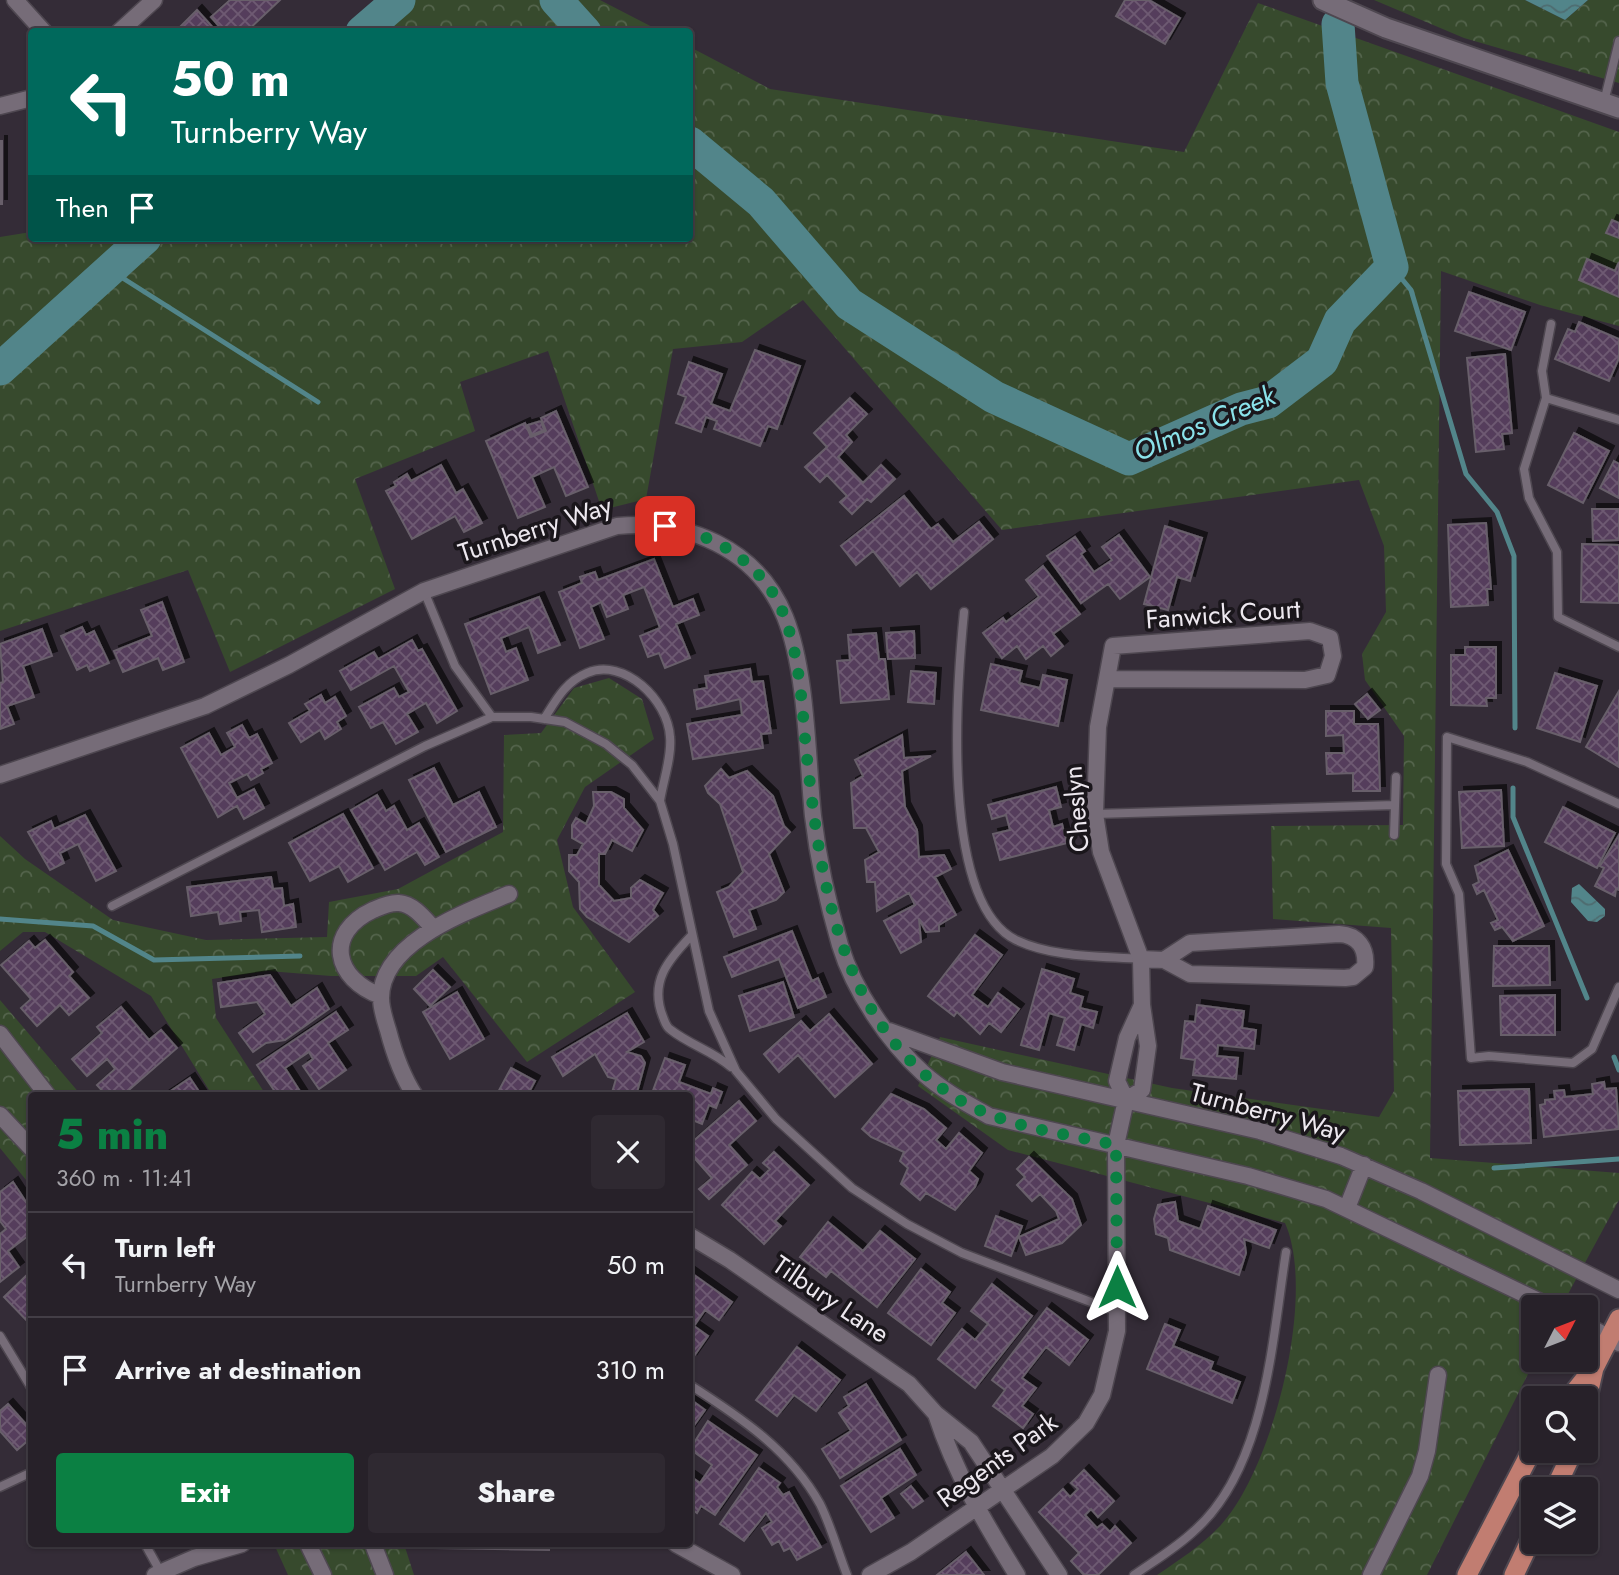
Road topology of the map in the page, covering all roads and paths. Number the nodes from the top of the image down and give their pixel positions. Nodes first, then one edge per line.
1 (15, 0) edge
2 (154, 0) edge
3 (1323, 0) edge
4 (40, 28) edge
5 (123, 28) edge
6 (1619, 41) edge
7 (28, 99) edge
8 (1611, 105) edge
9 (0, 106) edge
10 (1551, 324) dead end
11 (1546, 398) junction
12 (1619, 420) edge
13 (424, 591) junction
14 (964, 612) dead end
15 (1113, 646) joint
16 (1619, 647) edge
17 (1108, 679) junction
18 (492, 717) junction
19 (544, 719) junction
20 (0, 775) edge
21 (1396, 776) dead end
22 (660, 801) junction
23 (1395, 804) junction
24 (1619, 804) edge
25 (1095, 814) junction
26 (1394, 835) dead end
27 (509, 894) dead end
28 (113, 906) dead end
29 (433, 928) junction
30 (691, 936) junction
31 (1142, 959) junction
32 (1164, 960) junction
33 (1619, 987) edge
34 (381, 996) junction
35 (1142, 1005) junction
36 (886, 1030) junction
37 (0, 1034) edge
38 (736, 1071) junction
39 (45, 1092) edge
40 (413, 1092) edge
41 (1126, 1100) junction
42 (0, 1115) edge
43 (1116, 1145) junction
44 (28, 1146) edge
45 (1364, 1165) junction
46 (1347, 1208) junction
47 (693, 1238) edge
48 (1286, 1252) dead end
49 (1619, 1290) edge
50 (1525, 1295) edge
51 (1117, 1312) junction
52 (1619, 1319) edge
53 (1598, 1331) edge
54 (0, 1336) edge
55 (1614, 1340) edge
56 (1598, 1362) edge
57 (1591, 1372) edge
58 (1438, 1376) dead end
59 (28, 1383) edge
60 (1580, 1386) edge
61 (693, 1387) edge
62 (936, 1414) junction
63 (1526, 1463) edge
64 (28, 1474) edge
65 (0, 1488) edge
66 (1004, 1488) junction
67 (975, 1507) junction
68 (146, 1547) edge
69 (233, 1547) edge
70 (309, 1547) edge
71 (374, 1547) edge
72 (681, 1547) edge
73 (1524, 1554) edge
74 (1473, 1570) edge
75 (157, 1573) edge
76 (323, 1575) edge
77 (385, 1575) edge
78 (732, 1575) edge
79 (847, 1575) edge
80 (870, 1575) edge
81 (1017, 1575) edge
82 (1059, 1575) edge
83 (1134, 1575) edge
84 (1371, 1575) edge
85 (1514, 1575) edge

1 - 4 street
2 - 5 street
3 - 8 street
6 - 8 lane
7 - 9 street
10 - 11 lane
11 - 12 lane
11 - 16 lane
13 - 18 lane
13 - 20 street, Turnberry Way
13 - 36 street, Turnberry Way
14 - 31 lane
15 - 17 street, Cheslyn
15 - 17 street, Fanwick Court
17 - 25 street, Cheslyn
18 - 19 lane
18 - 28 lane
19 - 22 lane
19 - 22 lane
21 - 23 lane
22 - 30 lane
23 - 25 lane
23 - 26 lane
24 - 33 lane
25 - 31 street, Cheslyn
27 - 29 street
29 - 34 street
29 - 34 street
30 - 38 lane
30 - 38 lane
31 - 32 street
31 - 35 street, Cheslyn
32 - 32 street
34 - 40 street
35 - 41 street, Cheslyn
35 - 41 street, Cheslyn
36 - 41 street, Turnberry Way
36 - 43 street, Turnberry Way
37 - 39 street
38 - 51 lane
41 - 43 street, Regents Park
41 - 45 street, Turnberry Way
42 - 44 street
43 - 46 street, Turnberry Way
43 - 51 street, Regents Park
45 - 46 street
45 - 49 street, Turnberry Way
46 - 50 street, Turnberry Way
47 - 62 street, Tilbury Lane
48 - 83 lane
51 - 66 street, Regents Park
52 - 55 main road
53 - 55 street
54 - 59 lane
55 - 56 main road
57 - 60 main road
58 - 84 street
61 - 79 lane
62 - 66 street, Tilbury Lane
62 - 67 street, Tilbury Lane
63 - 74 main road
64 - 65 lane
66 - 67 street, Regents Park
66 - 82 street, Tilbury Lane
67 - 80 street, Regents Park
67 - 81 street, Tilbury Lane
68 - 75 lane
69 - 75 street
70 - 76 street
71 - 77 street
72 - 78 street
73 - 85 main road

